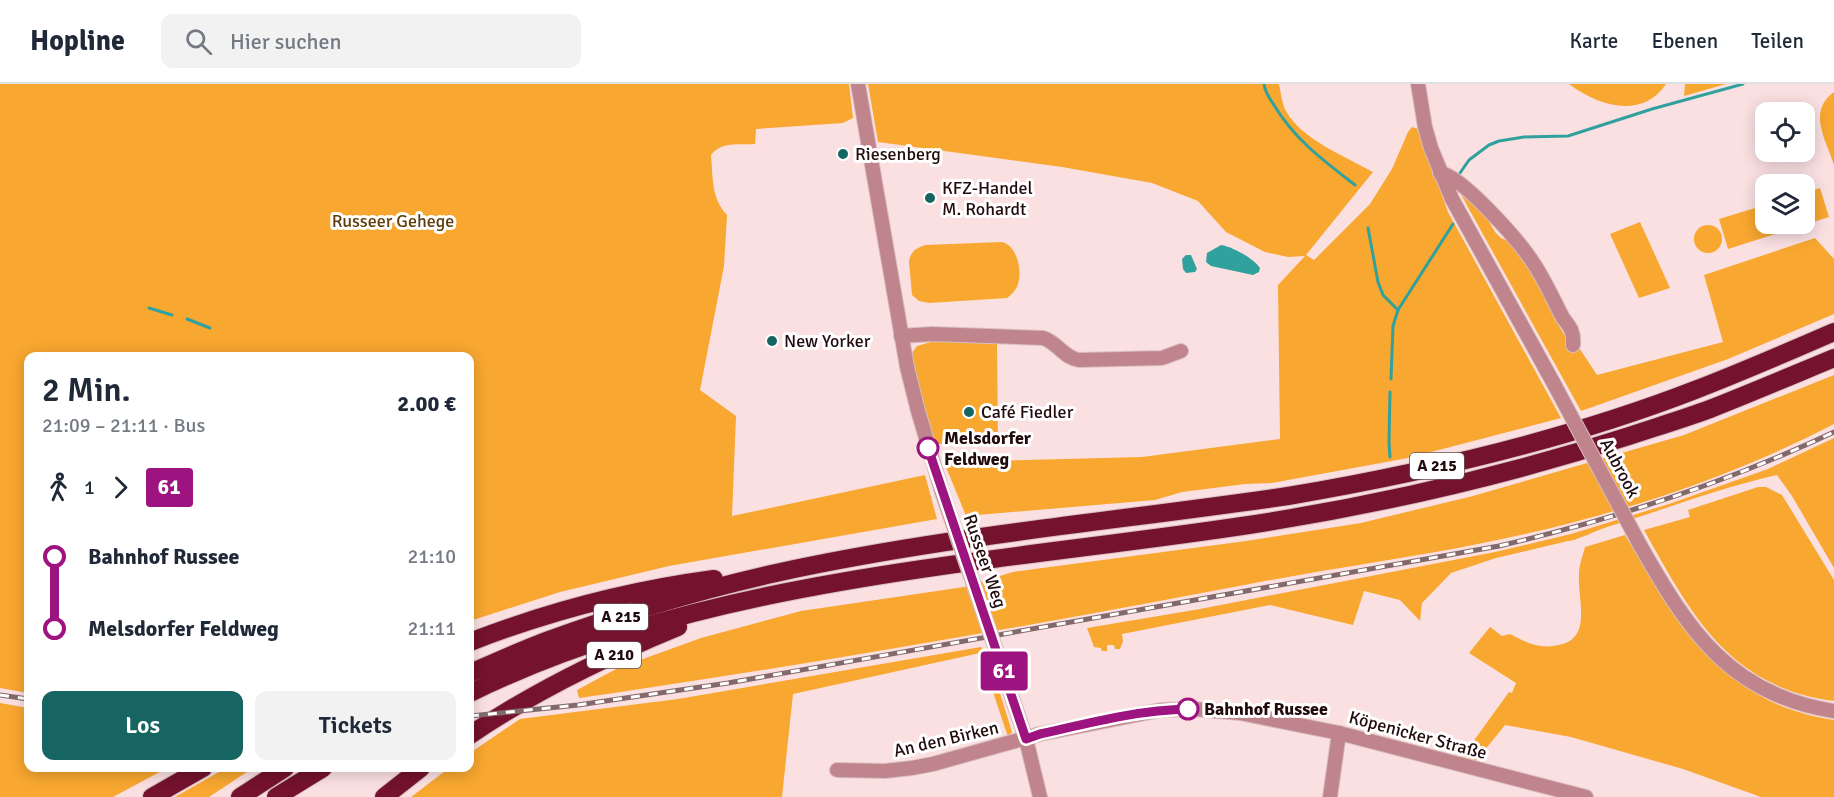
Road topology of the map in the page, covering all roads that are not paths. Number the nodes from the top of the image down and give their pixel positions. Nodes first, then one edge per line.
1 (858, 84) edge
2 (1418, 84) edge
3 (1440, 173) junction
4 (1834, 332) edge
5 (901, 336) junction
6 (1573, 345) dead end
7 (1181, 351) dead end
8 (1834, 358) edge
9 (776, 573) junction
10 (768, 597) junction
11 (474, 641) edge
12 (474, 671) edge
13 (474, 691) edge
14 (1834, 711) edge
15 (474, 732) edge
16 (1339, 733) junction
17 (1026, 739) junction
18 (837, 770) dead end
19 (196, 772) edge
20 (279, 772) edge
21 (317, 772) edge
22 (416, 772) edge
23 (153, 797) edge
24 (240, 797) edge
25 (276, 797) edge
26 (384, 797) edge
27 (1040, 797) edge
28 (1330, 797) edge
29 (1586, 797) edge

1 - 5 street, Russeer Weg
2 - 3 street, Aubrook
3 - 6 street
3 - 14 street, Aubrook, bridge
4 - 9 highway, A 215
5 - 7 street
5 - 17 street, Russeer Weg, bridge
8 - 10 highway, A 215
9 - 11 highway
9 - 12 highway, A 215
10 - 13 highway, A 215
10 - 15 highway, A 210
16 - 17 street, Köpenicker Straße
16 - 28 street
16 - 29 street, Köpenicker Straße
17 - 18 street, An den Birken
17 - 27 street, Russeer Weg
19 - 23 highway
20 - 24 highway
21 - 25 highway
22 - 26 highway

